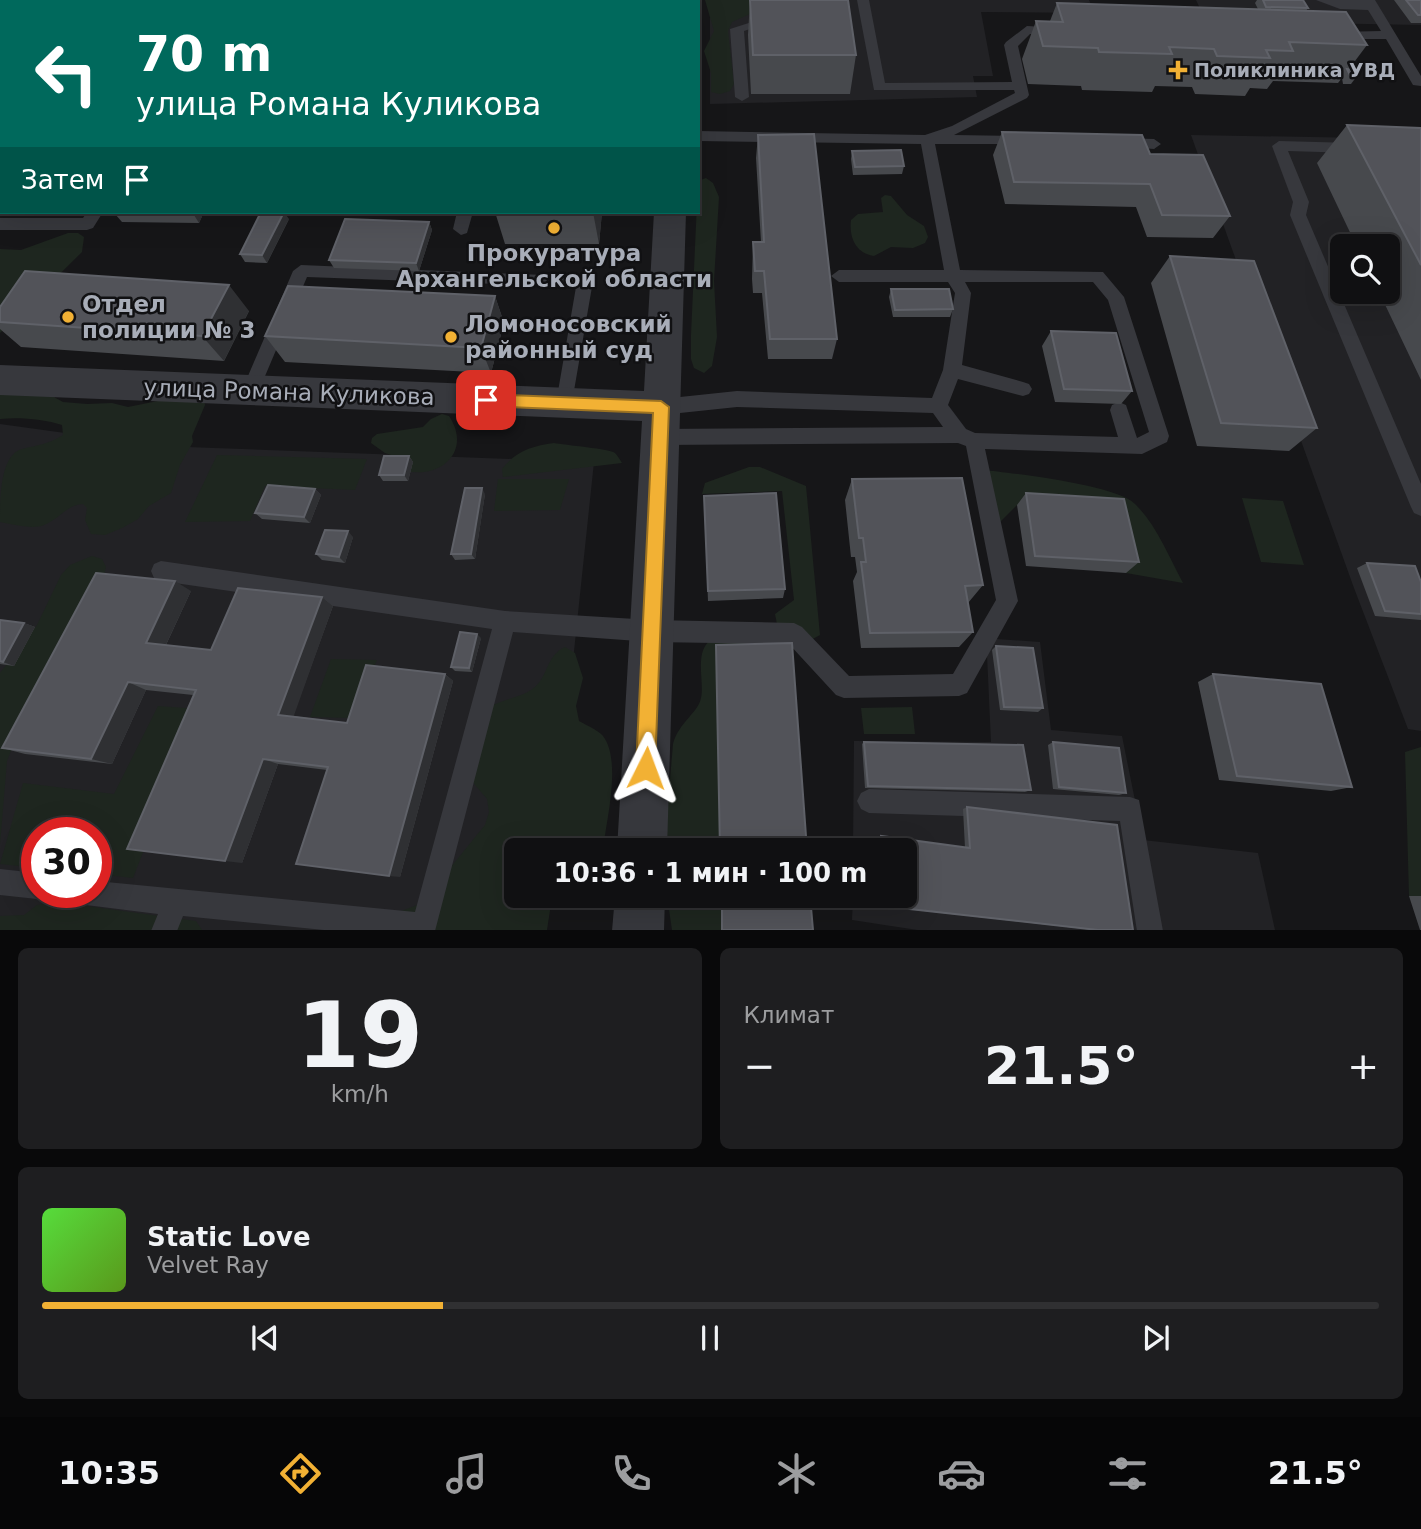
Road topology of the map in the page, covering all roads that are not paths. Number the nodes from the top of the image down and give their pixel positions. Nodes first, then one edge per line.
1 (761, 0) edge
2 (863, 0) edge
3 (1322, 0) edge
4 (1371, 3) edge
5 (1067, 31) edge
6 (1390, 35) junction
7 (1322, 37) edge
8 (1419, 82) dead end
9 (1020, 86) junction
10 (742, 97) dead end
11 (700, 135) edge
12 (927, 139) junction
13 (1036, 142) edge
14 (1101, 143) edge
15 (1154, 144) dead end
16 (1373, 149) edge
17 (94, 214) edge
18 (465, 214) edge
19 (670, 214) edge
20 (0, 225) edge
21 (461, 229) dead end
22 (953, 275) junction
23 (839, 276) dead end
24 (952, 370) junction
25 (0, 380) edge
26 (1023, 389) dead end
27 (251, 390) junction
28 (565, 403) junction
29 (938, 406) junction
30 (1119, 410) edge
31 (661, 422) junction
32 (966, 438) junction
33 (1130, 446) junction
34 (1421, 507) edge
35 (161, 570) dead end
36 (505, 621) junction
37 (652, 631) junction
38 (869, 801) dead end
39 (643, 838) edge
40 (0, 882) edge
41 (21, 884) edge
42 (112, 896) edge
43 (175, 904) junction
44 (639, 908) edge
45 (164, 930) edge
46 (638, 930) edge
47 (1150, 930) edge

1 - 10 lane
2 - 9 lane
3 - 4 lane
4 - 6 lane
5 - 9 lane
6 - 7 lane
6 - 8 lane
9 - 12 lane
11 - 12 lane
12 - 13 lane
12 - 22 lane
14 - 15 lane
16 - 34 lane
17 - 20 lane
18 - 21 lane
19 - 31 street
22 - 23 lane
22 - 24 lane
22 - 33 lane
24 - 26 lane
24 - 29 lane
25 - 27 street, улица Романа Куликова
27 - 28 street, улица Романа Куликова
27 - 28 lane
28 - 31 street, улица Романа Куликова
29 - 31 lane
29 - 32 lane
30 - 33 lane
31 - 32 lane
31 - 37 street
32 - 33 lane
32 - 37 lane
35 - 36 lane
36 - 37 lane
36 - 43 lane
37 - 39 street
38 - 47 lane
40 - 41 lane
42 - 43 lane
43 - 45 lane
44 - 46 street

